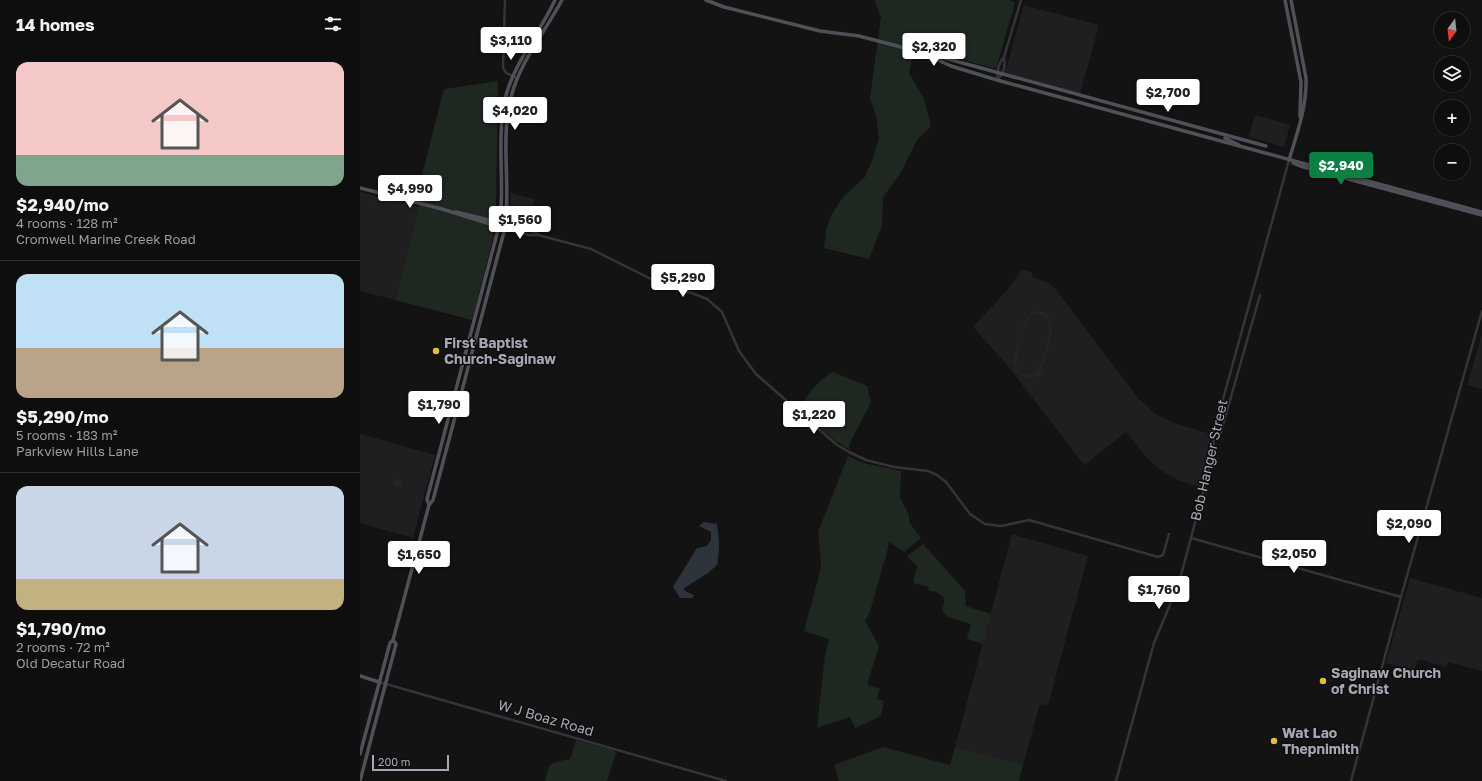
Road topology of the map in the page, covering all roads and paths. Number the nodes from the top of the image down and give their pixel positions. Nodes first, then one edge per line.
1 (505, 0) edge
2 (562, 0) edge
3 (706, 0) edge
4 (1021, 0) edge
5 (1285, 0) edge
6 (1291, 0) edge
7 (554, 2) edge
8 (558, 6) junction
9 (921, 52) junction
10 (1004, 57) junction
11 (997, 74) junction
12 (1002, 75) junction
13 (512, 76) junction
14 (517, 78) junction
15 (997, 80) junction
16 (1056, 90) junction
17 (1054, 96) junction
18 (1142, 114) junction
19 (1141, 119) junction
20 (1300, 124) junction
21 (1218, 134) junction
22 (1266, 146) dead end
23 (1245, 148) junction
24 (501, 158) junction
25 (507, 158) junction
26 (1289, 160) junction
27 (360, 188) edge
28 (442, 209) junction
29 (501, 209) junction
30 (1482, 213) edge
31 (488, 219) junction
32 (499, 225) junction
33 (505, 226) junction
34 (1260, 295) dead end
35 (1482, 311) edge
36 (450, 415) junction
37 (456, 417) junction
38 (1219, 439) dead end
39 (429, 505) junction
40 (1169, 534) dead end
41 (1191, 538) junction
42 (1401, 597) junction
43 (394, 640) junction
44 (360, 676) edge
45 (379, 682) junction
46 (385, 684) junction
47 (360, 754) edge
48 (360, 781) edge
49 (726, 781) edge
50 (1116, 781) edge
51 (1351, 781) edge

1 - 13 street
2 - 8 main road
3 - 9 main road
4 - 10 street
5 - 20 main road
6 - 20 main road
7 - 8 main road
7 - 13 main road
8 - 14 main road
9 - 11 main road
9 - 15 main road
10 - 11 street
10 - 12 street
11 - 12 main road
11 - 15 street
12 - 15 street
12 - 16 main road
13 - 14 street
13 - 24 main road
14 - 25 main road
15 - 17 main road
16 - 17 main road
16 - 18 main road
17 - 19 main road
18 - 19 main road
18 - 21 main road
19 - 23 main road
20 - 26 main road
21 - 22 main road
21 - 23 main road
23 - 26 main road
24 - 25 main road
24 - 29 main road
25 - 33 main road
26 - 30 main road
26 - 41 street, Bob Hanger Street
27 - 28 main road
28 - 31 main road
28 - 32 main road
29 - 31 main road
29 - 32 main road
31 - 32 main road
32 - 33 main road
32 - 36 main road
33 - 37 main road
33 - 40 street
34 - 38 street, Bob Hanger Street
35 - 42 street
36 - 37 main road
36 - 39 main road
37 - 39 main road
39 - 43 main road
41 - 42 street
41 - 50 street, Bob Hanger Street
42 - 51 street
43 - 45 main road
43 - 46 main road
44 - 45 main road, W J Boaz Road
45 - 46 street, W J Boaz Road
45 - 47 main road
46 - 48 main road
46 - 49 street, W J Boaz Road

